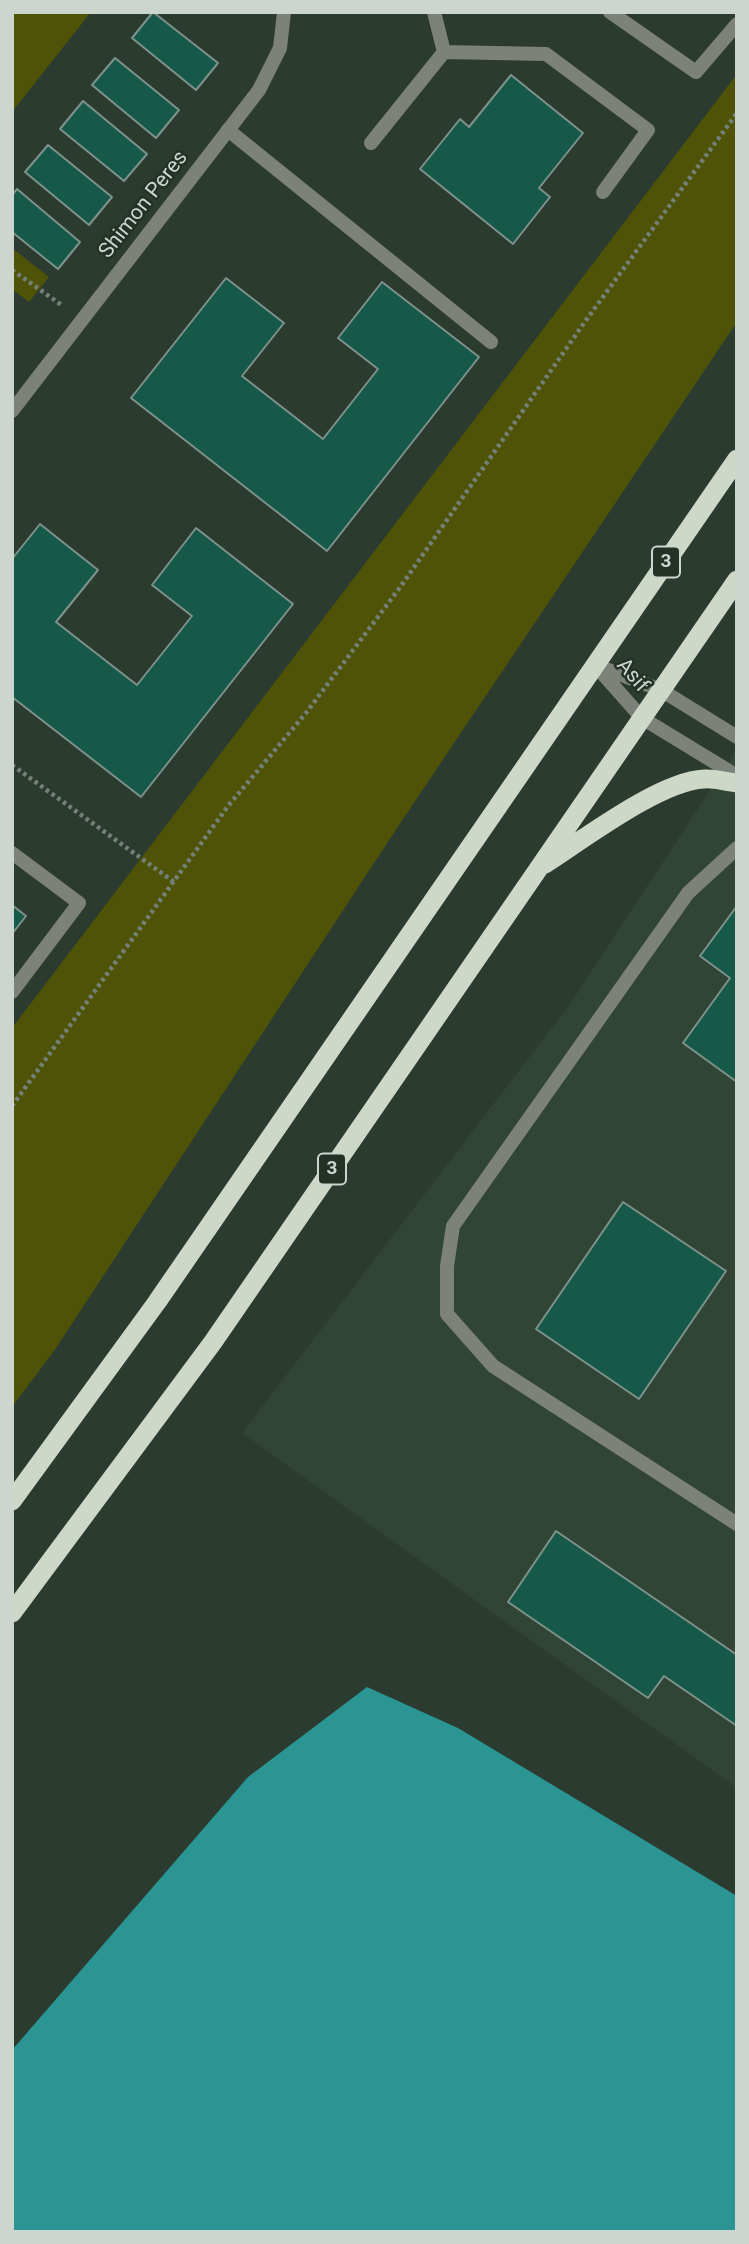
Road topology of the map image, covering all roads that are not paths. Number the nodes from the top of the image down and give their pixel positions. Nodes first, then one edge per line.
1 (284, 12) edge
2 (434, 12) edge
3 (610, 12) edge
4 (737, 24) edge
5 (444, 52) junction
6 (228, 130) junction
7 (371, 143) dead end
8 (603, 192) dead end
9 (491, 342) dead end
10 (12, 411) edge
11 (737, 460) edge
12 (737, 580) edge
13 (595, 665) junction
14 (661, 690) junction
15 (642, 718) junction
16 (737, 737) edge
17 (737, 776) edge
18 (737, 783) edge
19 (737, 848) edge
20 (12, 853) edge
21 (539, 868) junction
22 (12, 992) edge
23 (12, 1501) edge
24 (737, 1524) edge
25 (12, 1613) edge

1 - 6 street, Shimon Peres
2 - 5 street
3 - 4 street
5 - 7 street
5 - 8 street
6 - 9 street
6 - 10 street, Shimon Peres
11 - 13 highway, 3
12 - 14 highway, 3
13 - 14 street, Asif
13 - 15 street, Asif
13 - 23 highway, 3
14 - 15 highway, 3
14 - 16 street, Asif
15 - 17 street, Asif
15 - 21 highway, 3
18 - 21 highway
19 - 24 street
20 - 22 street
21 - 25 highway, 3

